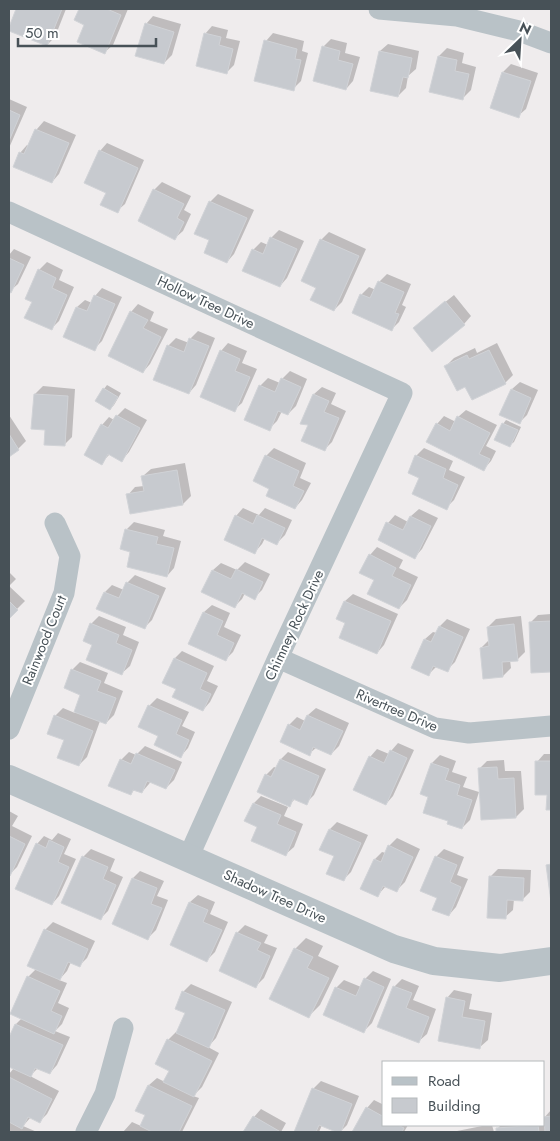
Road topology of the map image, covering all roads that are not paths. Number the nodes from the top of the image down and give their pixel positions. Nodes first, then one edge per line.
1 (379, 9) edge
2 (551, 43) edge
3 (9, 212) edge
4 (402, 392) joint
5 (55, 523) dead end
6 (278, 658) junction
7 (551, 726) edge
8 (9, 728) edge
9 (9, 779) edge
10 (188, 858) junction
11 (551, 961) edge
12 (124, 1028) dead end
13 (86, 1132) edge

1 - 2 street
3 - 4 street, Hollow Tree Drive
4 - 6 street, Chimney Rock Drive
5 - 8 street, Rainwood Court
6 - 7 street, Rivertree Drive
6 - 10 street, Chimney Rock Drive
9 - 10 street, Shadow Tree Drive
10 - 11 street, Shadow Tree Drive
12 - 13 street

